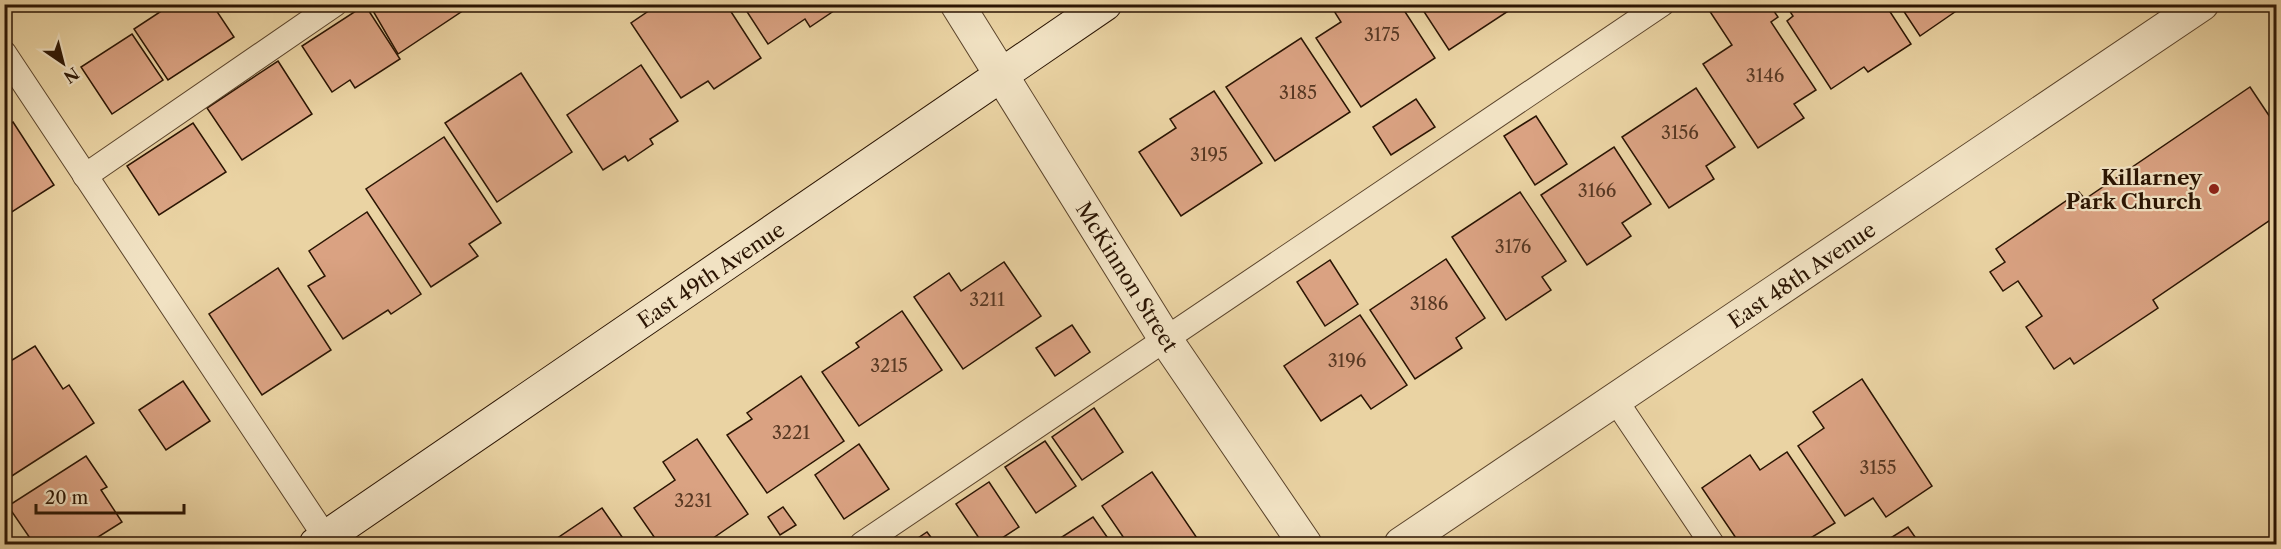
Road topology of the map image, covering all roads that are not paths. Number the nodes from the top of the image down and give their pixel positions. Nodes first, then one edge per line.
1 (335, 4) edge
2 (957, 4) edge
3 (1105, 4) edge
4 (1662, 4) edge
5 (2202, 4) edge
6 (4, 53) edge
7 (1002, 77) junction
8 (85, 176) junction
9 (1166, 340) junction
10 (1616, 401) junction
11 (321, 541) edge
12 (862, 544) edge
13 (1305, 544) edge
14 (1401, 544) edge
15 (1712, 544) edge

1 - 8 lane
2 - 7 street, McKinnon Street
3 - 7 street, East 49th Avenue
4 - 9 lane
5 - 10 street, East 48th Avenue
6 - 8 lane
7 - 9 street, McKinnon Street
7 - 11 street, East 49th Avenue
8 - 11 lane
9 - 12 lane
9 - 13 street, McKinnon Street
10 - 14 street, East 48th Avenue
10 - 15 lane

